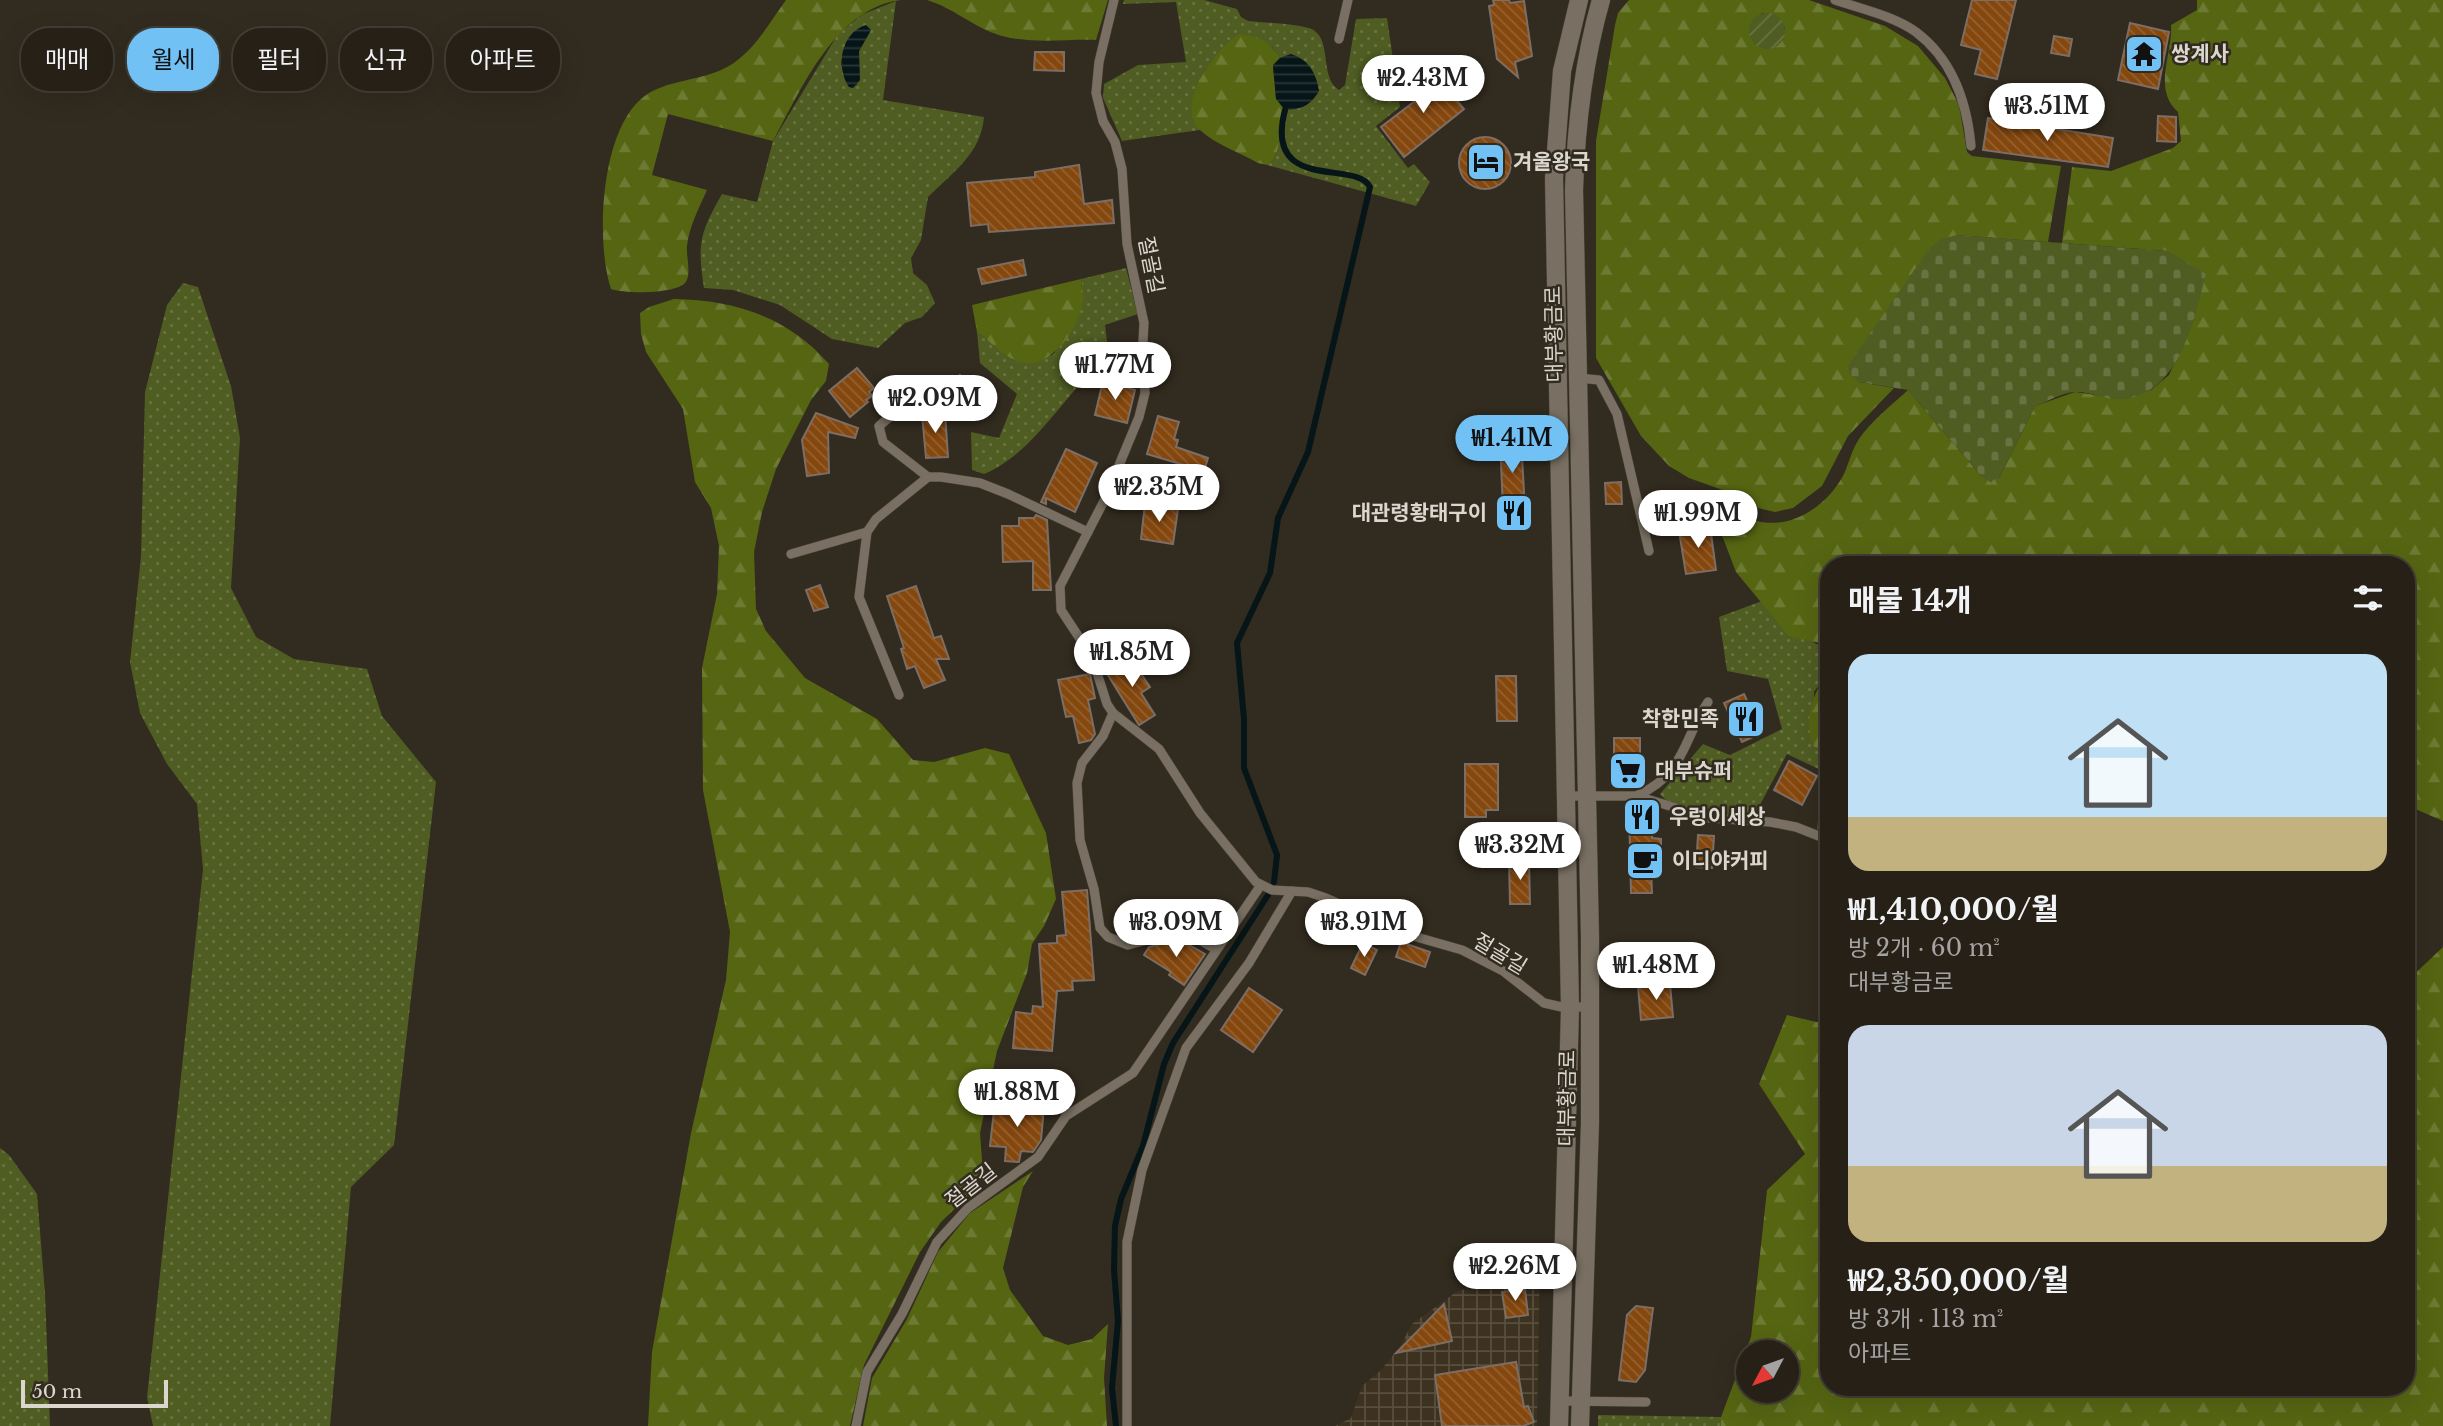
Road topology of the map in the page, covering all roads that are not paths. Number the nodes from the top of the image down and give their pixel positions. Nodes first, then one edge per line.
1 (1114, 0) edge
2 (1348, 0) edge
3 (1579, 0) edge
4 (1601, 0) edge
5 (1835, 0) edge
6 (1339, 39) dead end
7 (1971, 146) dead end
8 (1577, 377) junction
9 (919, 392) dead end
10 (928, 477) junction
11 (867, 532) junction
12 (1088, 532) junction
13 (1649, 551) dead end
14 (791, 554) dead end
15 (899, 695) dead end
16 (1708, 702) dead end
17 (1113, 713) junction
18 (1565, 796) junction
19 (1586, 796) junction
20 (1637, 796) junction
21 (1820, 837) edge
22 (1261, 885) junction
23 (1292, 891) junction
24 (1216, 949) junction
25 (1590, 1007) junction
26 (1570, 1008) junction
27 (1560, 1401) junction
28 (1581, 1402) junction
29 (1646, 1402) dead end
30 (856, 1426) edge
31 (1127, 1426) edge
32 (1559, 1426) edge
33 (1580, 1426) edge

1 - 12 lane, 절골길
2 - 6 lane
3 - 18 main road, 대부황금로
4 - 8 main road, 대부황금로
5 - 7 lane
8 - 13 lane
8 - 19 main road, 대부황금로
9 - 10 lane
10 - 11 lane
10 - 12 lane
11 - 14 lane
11 - 15 lane
12 - 17 lane, 절골길
16 - 20 lane
17 - 22 lane, 절골길
17 - 24 lane
18 - 19 lane
18 - 26 main road, 대부황금로
19 - 20 lane
19 - 25 main road, 대부황금로
20 - 21 lane
22 - 23 lane, 절골길
22 - 24 lane, 절골길
23 - 26 lane, 절골길
23 - 31 lane
24 - 30 lane, 절골길
25 - 26 lane
25 - 28 main road, 대부황금로
26 - 27 main road, 대부황금로
27 - 28 lane
27 - 32 main road, 대부황금로
28 - 29 lane
28 - 33 main road, 대부황금로

